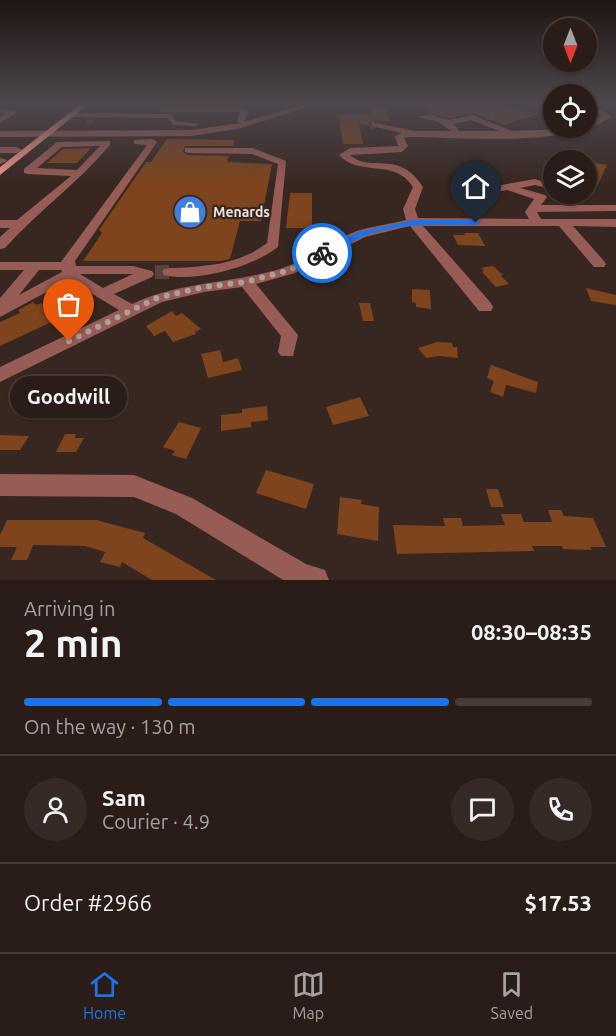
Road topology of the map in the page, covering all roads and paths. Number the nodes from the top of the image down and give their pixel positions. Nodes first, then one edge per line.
1 (44, 130) edge
2 (53, 130) edge
3 (146, 130) edge
4 (206, 130) edge
5 (388, 130) tunnel mouth
6 (403, 130) edge
7 (440, 130) edge
8 (473, 130) edge
9 (502, 130) edge
10 (543, 133) edge
11 (0, 134) edge
12 (37, 134) junction
13 (48, 134) junction
14 (400, 134) junction
15 (511, 134) junction
16 (142, 135) junction
17 (111, 139) junction
18 (0, 150) edge
19 (17, 150) junction
20 (188, 150) dead end
21 (1, 162) edge
22 (83, 170) junction
23 (0, 172) edge
24 (543, 184) dead end
25 (505, 188) junction
26 (485, 191) dead end
27 (536, 205) dead end
28 (582, 208) junction
29 (616, 208) edge
30 (413, 222) junction
31 (538, 223) junction
32 (563, 223) junction
33 (597, 223) junction
34 (616, 223) edge
35 (0, 224) edge
36 (11, 230) edge
37 (0, 245) edge
38 (599, 264) dead end
39 (34, 266) junction
40 (0, 267) edge
41 (68, 270) junction
42 (157, 273) junction
43 (246, 282) junction
44 (104, 293) junction
45 (485, 307) dead end
46 (0, 310) edge
47 (130, 310) junction
48 (287, 352) dead end
49 (0, 375) edge
50 (0, 484) edge
51 (307, 578) edge

1 - 12 main road
2 - 13 main road
3 - 16 street
4 - 16 street
5 - 14 street
6 - 14 street
7 - 14 street
8 - 15 street
9 - 15 street
10 - 15 street
11 - 12 street
12 - 13 street
12 - 19 main road
13 - 17 street
13 - 23 main road
14 - 30 street
16 - 17 street
17 - 22 street
17 - 22 street
17 - 41 street
18 - 19 street
19 - 21 main road
20 - 42 street
22 - 36 street
24 - 25 street
25 - 26 street
25 - 27 street
28 - 29 street
28 - 31 street
28 - 33 street
30 - 31 street
30 - 43 street
30 - 45 street
31 - 32 street
32 - 33 street
32 - 38 street
33 - 34 street
35 - 36 street
36 - 37 street
39 - 40 street
39 - 41 street
39 - 46 street
41 - 42 street
41 - 44 street
41 - 46 street
42 - 44 street
43 - 47 street
43 - 48 street
44 - 47 street
47 - 49 street
50 - 51 street

